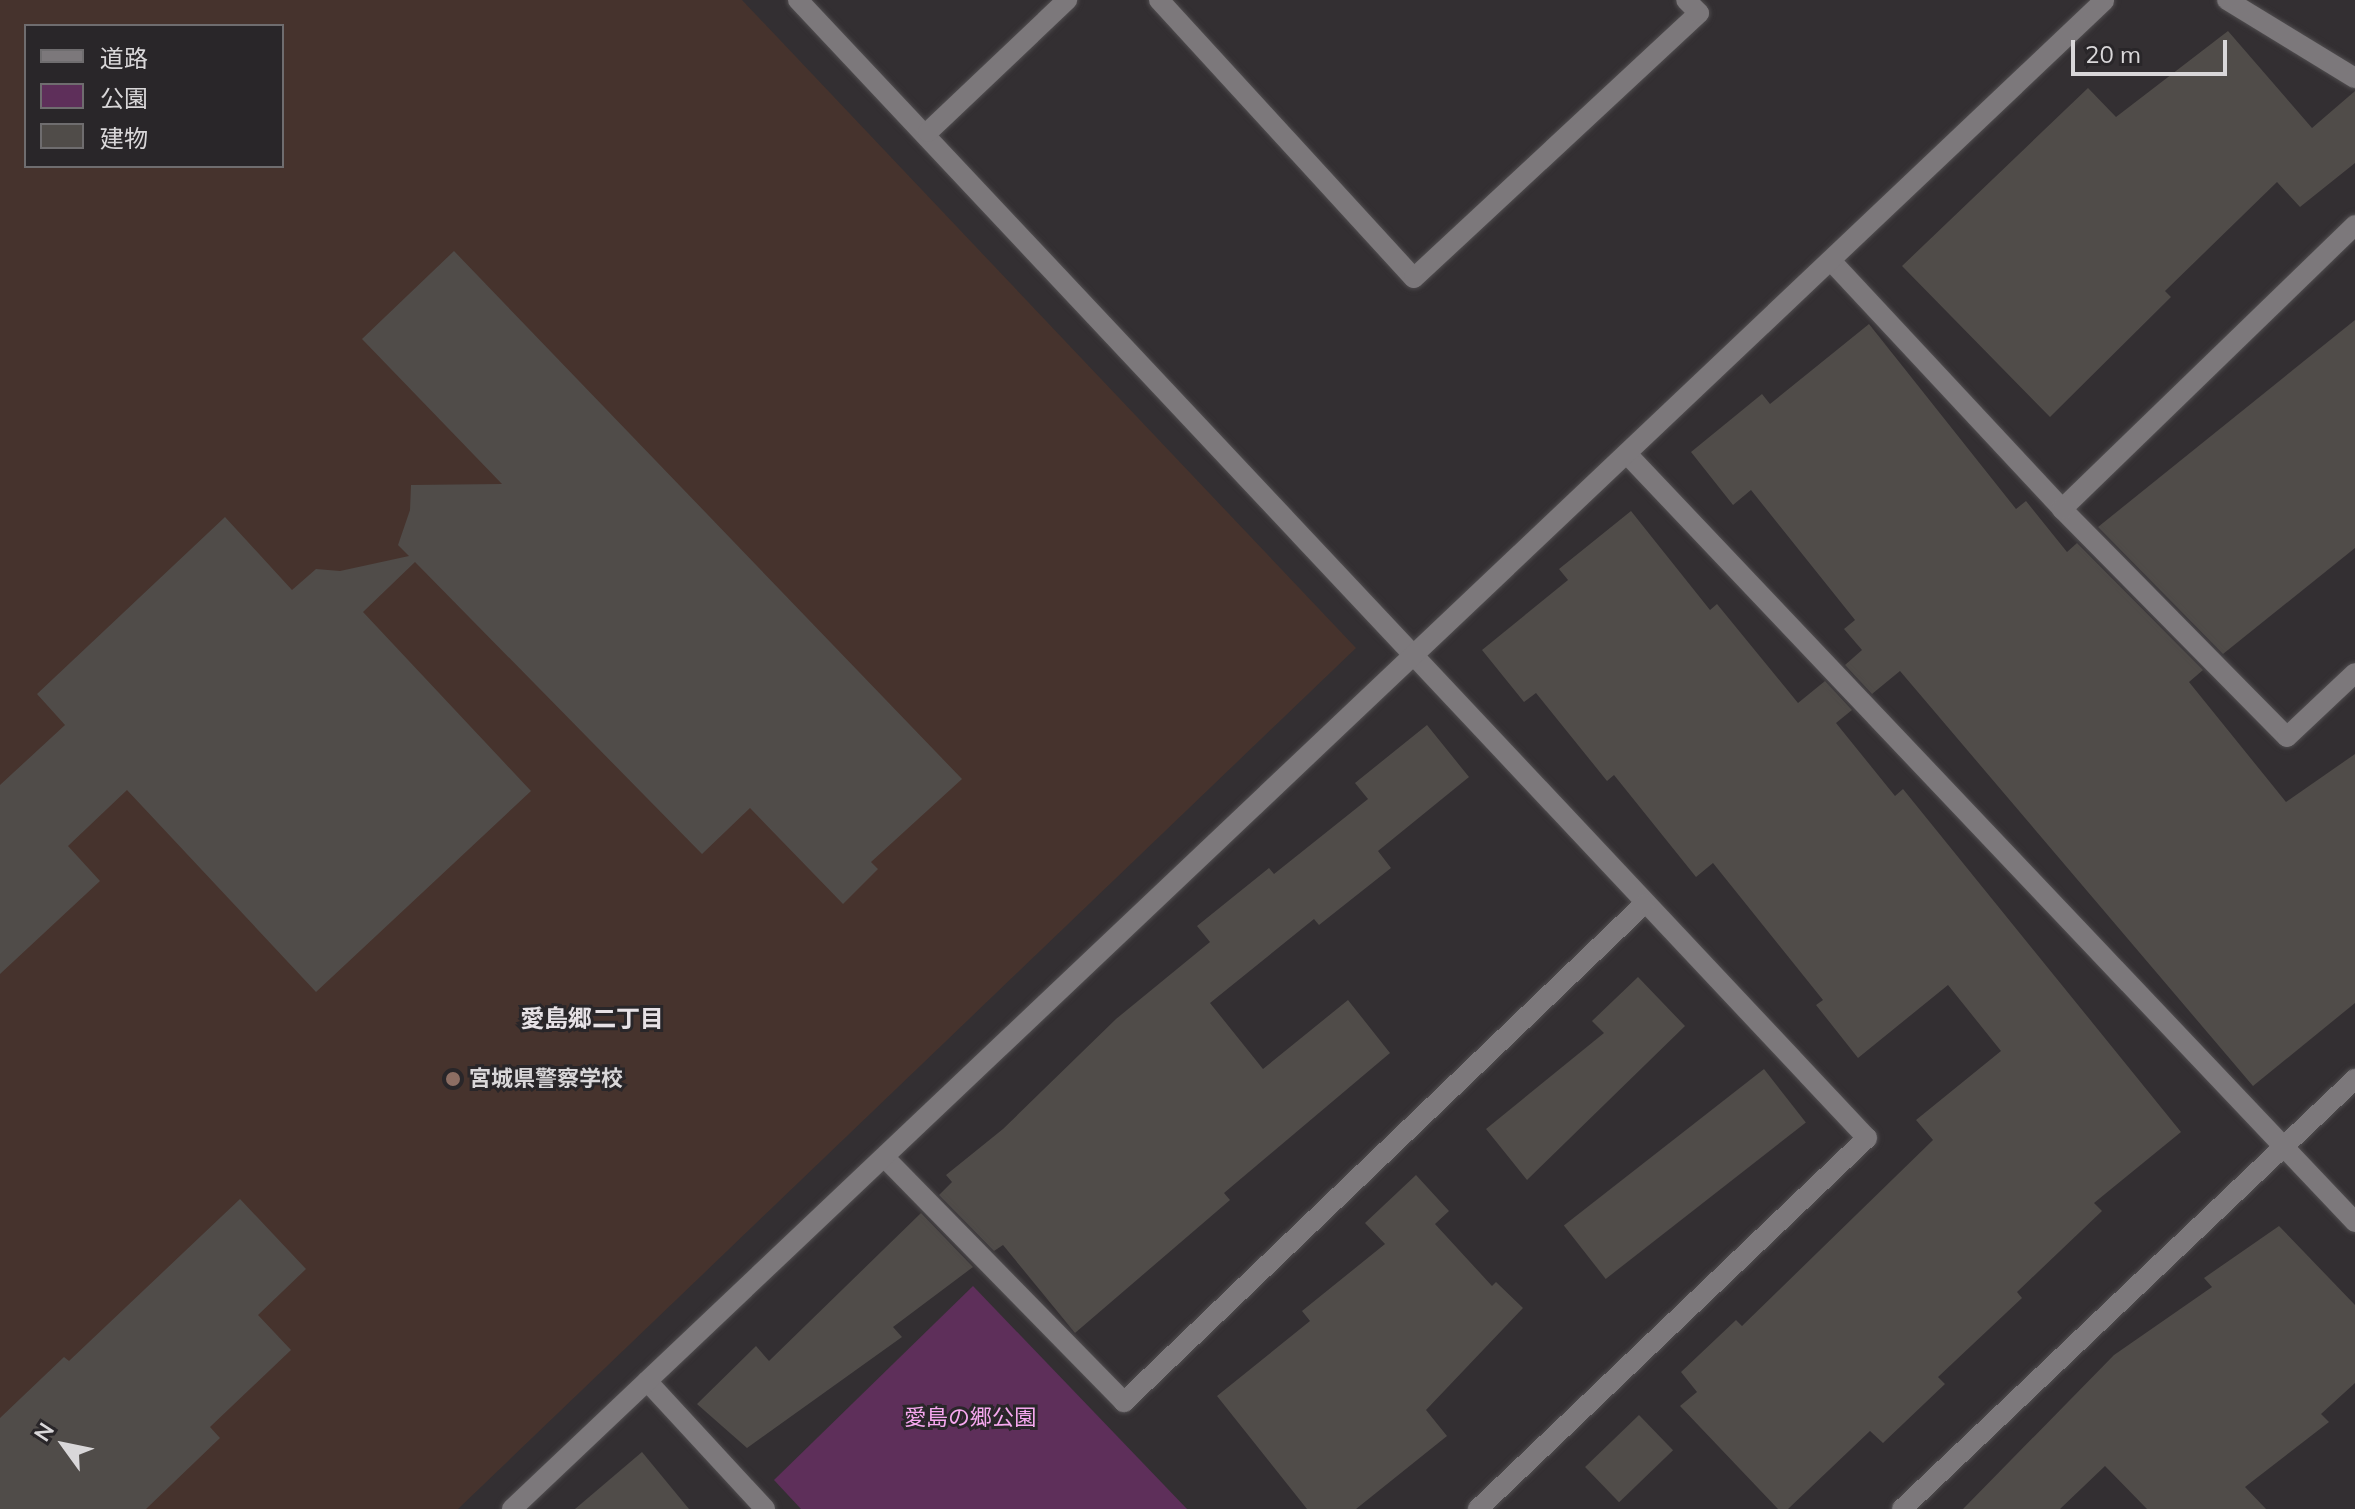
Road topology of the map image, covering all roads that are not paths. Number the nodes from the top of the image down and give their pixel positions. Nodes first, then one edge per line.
1 (798, 0) edge
2 (1067, 0) edge
3 (1159, 0) edge
4 (1686, 0) edge
5 (2105, 0) edge
6 (2227, 0) edge
7 (2355, 78) edge
8 (928, 132) junction
9 (2355, 225) edge
10 (1833, 263) junction
11 (1628, 455) junction
12 (2062, 509) junction
13 (1411, 658) junction
14 (2355, 673) edge
15 (1644, 904) junction
16 (2355, 1079) edge
17 (2286, 1145) junction
18 (886, 1159) junction
19 (2355, 1222) edge
20 (647, 1381) junction
21 (512, 1509) edge
22 (765, 1509) edge
23 (1478, 1509) edge
24 (1902, 1509) edge

1 - 8 street
2 - 8 street
3 - 4 street
5 - 10 street
6 - 7 street
8 - 13 street
9 - 12 street
10 - 11 street
10 - 12 street
11 - 13 street
11 - 17 street
12 - 14 street
13 - 15 street
13 - 18 street
15 - 18 street
15 - 23 street
16 - 17 street
17 - 19 street
17 - 24 street
18 - 20 street
20 - 21 street
20 - 22 street

